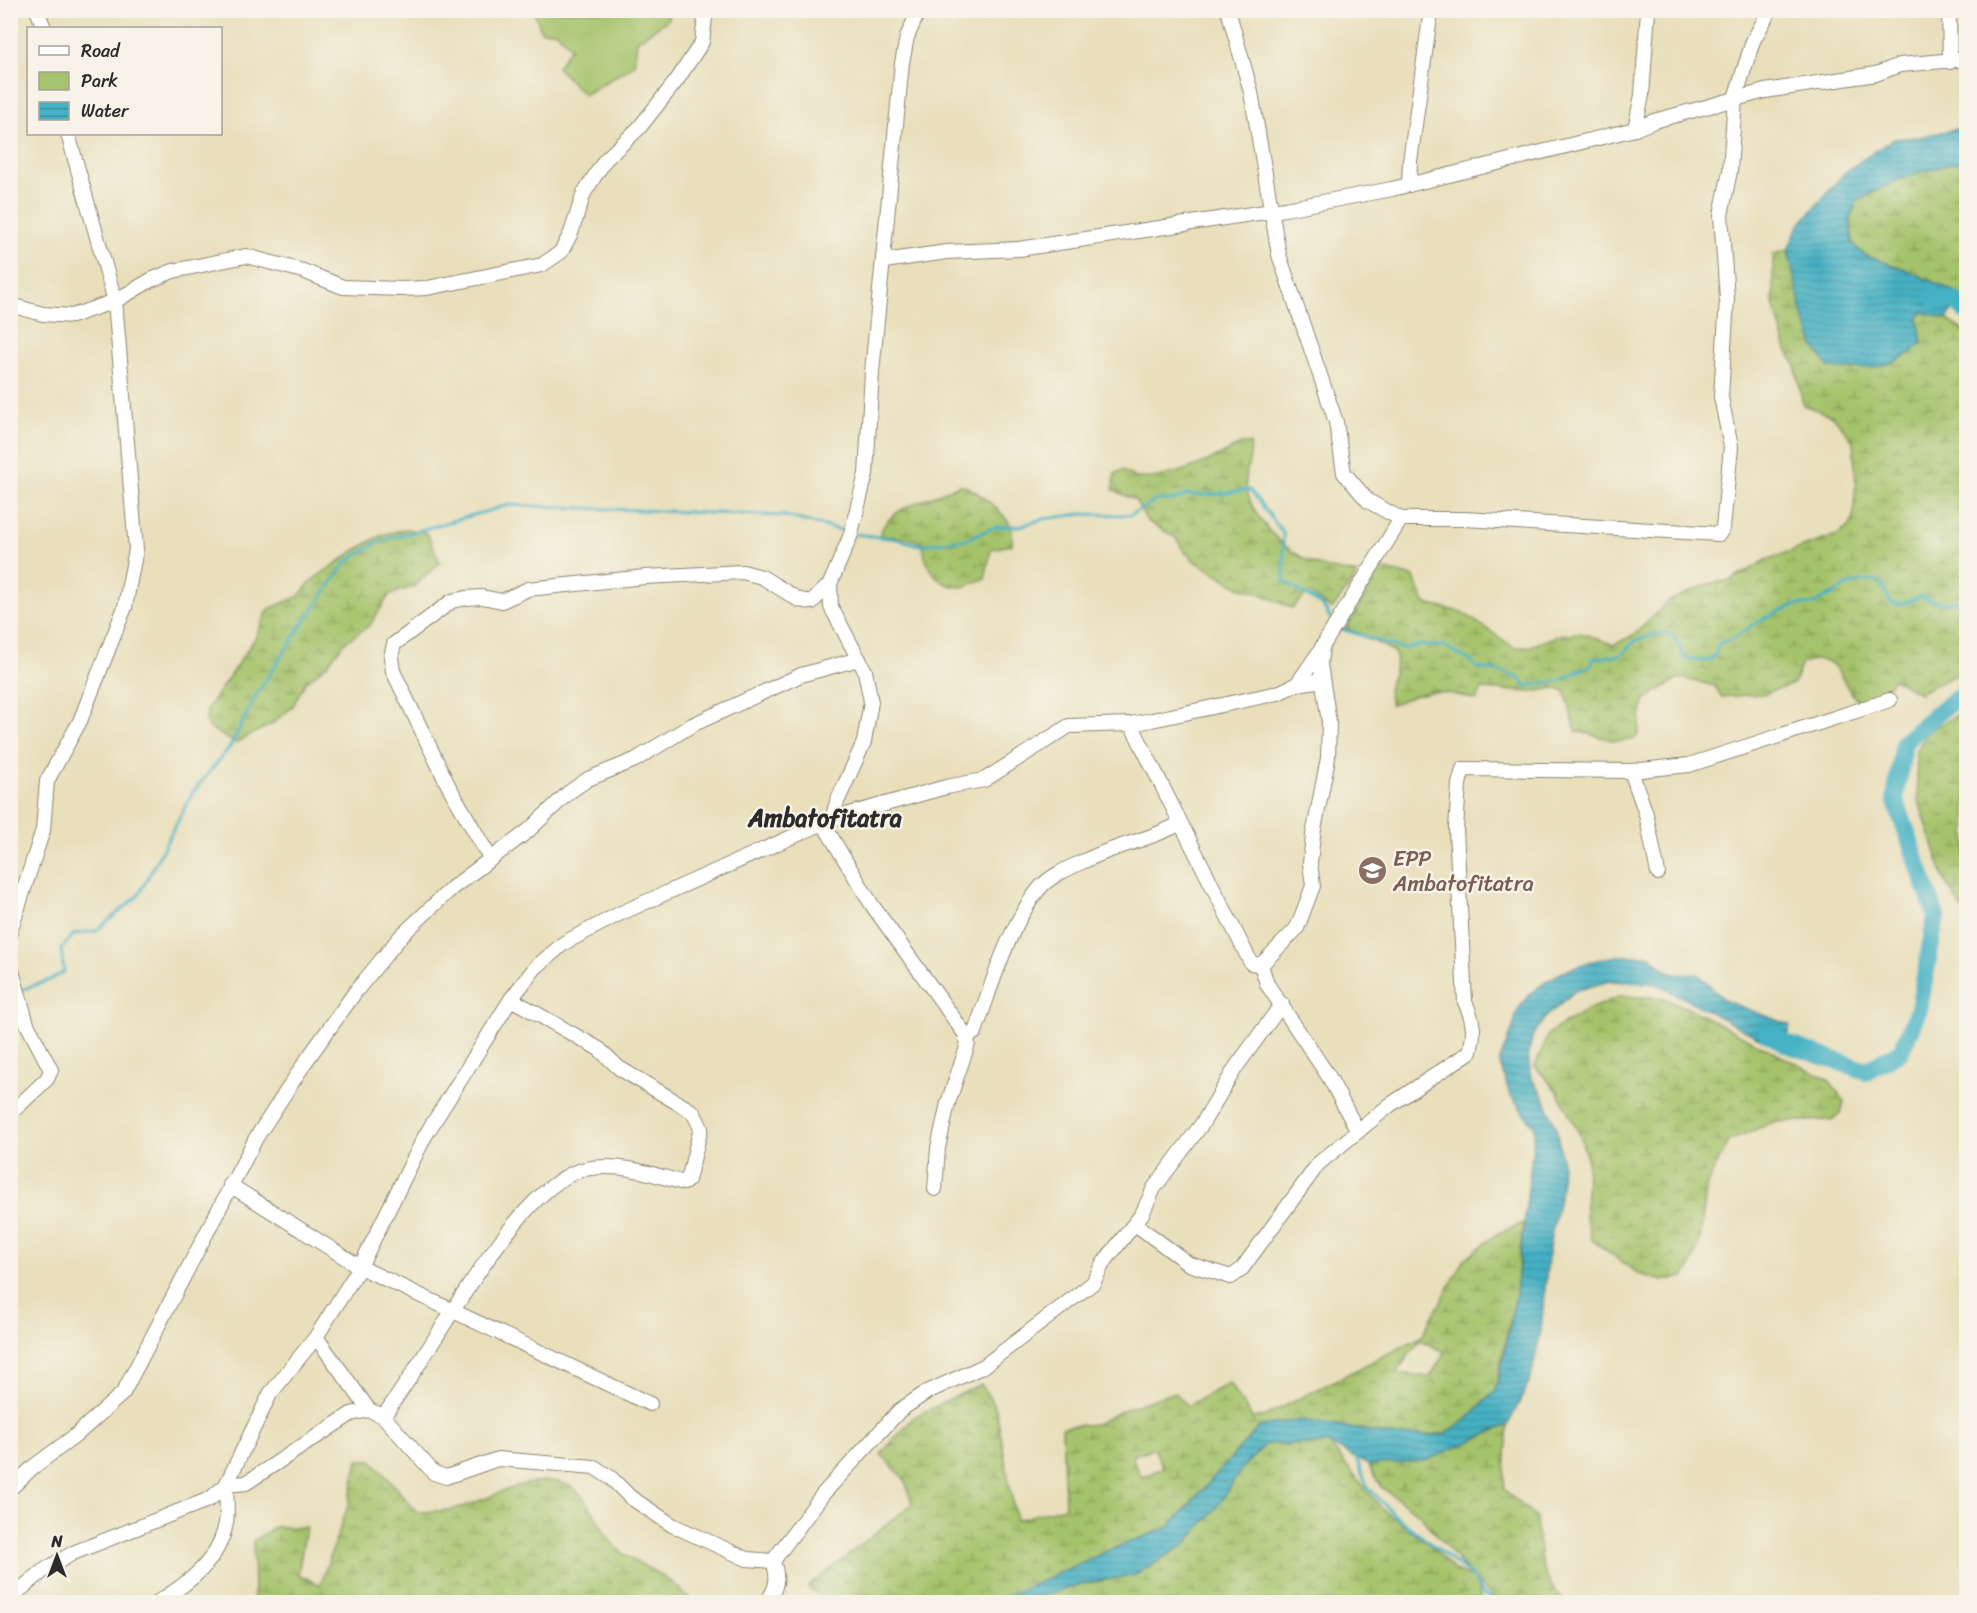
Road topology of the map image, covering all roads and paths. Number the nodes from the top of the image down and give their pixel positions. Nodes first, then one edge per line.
1 (37, 10) edge
2 (706, 10) edge
3 (919, 10) edge
4 (1228, 10) edge
5 (1431, 10) edge
6 (1648, 10) edge
7 (1770, 10) edge
8 (1949, 10) edge
9 (44, 27) edge
10 (1966, 59) edge
11 (1950, 62) junction
12 (1735, 98) junction
13 (1635, 129) junction
14 (68, 135) edge
15 (1409, 185) junction
16 (1270, 211) junction
17 (884, 261) junction
18 (115, 301) junction
19 (10, 304) edge
20 (1401, 519) junction
21 (830, 584) junction
22 (1322, 647) junction
23 (860, 659) junction
24 (1322, 680) junction
25 (1298, 684) junction
26 (1890, 700) dead end
27 (1131, 724) junction
28 (1631, 771) junction
29 (828, 822) junction
30 (1179, 824) junction
31 (490, 858) junction
32 (1658, 873) dead end
33 (10, 932) edge
34 (10, 964) edge
35 (1261, 965) junction
36 (511, 999) junction
37 (1282, 1004) junction
38 (966, 1038) junction
39 (10, 1114) edge
40 (1358, 1132) junction
41 (230, 1185) junction
42 (935, 1189) dead end
43 (1135, 1224) junction
44 (360, 1267) junction
45 (453, 1310) junction
46 (316, 1337) junction
47 (650, 1404) dead end
48 (369, 1410) junction
49 (383, 1416) junction
50 (225, 1485) junction
51 (10, 1489) edge
52 (773, 1561) junction
53 (10, 1598) edge
54 (158, 1602) edge
55 (767, 1602) edge

1 - 9 street
2 - 18 street
3 - 17 street
4 - 16 street
5 - 15 street
6 - 13 street
7 - 12 street
8 - 11 street
10 - 11 street
11 - 12 street
12 - 13 street
12 - 20 street
13 - 15 street
14 - 18 street
15 - 16 street
16 - 17 street
16 - 20 street
17 - 21 street
18 - 19 street
18 - 33 street
20 - 22 street
21 - 23 street
21 - 31 street
22 - 24 street
22 - 25 street
23 - 29 street
23 - 31 street
24 - 25 street
24 - 35 street
25 - 27 street
26 - 28 street
27 - 29 street
27 - 30 street
28 - 32 street
28 - 40 street
29 - 36 street
29 - 38 street
30 - 35 street
30 - 38 street
31 - 41 street
34 - 39 street
35 - 37 street
36 - 44 street
36 - 45 street
37 - 40 street
37 - 43 street
38 - 42 street
40 - 43 street
41 - 44 street
41 - 51 street
43 - 52 street
44 - 45 street
44 - 46 street
45 - 47 street
45 - 49 street
46 - 48 street
46 - 50 street
48 - 49 street
48 - 50 street
49 - 52 street
50 - 53 street
50 - 54 street
52 - 55 street

